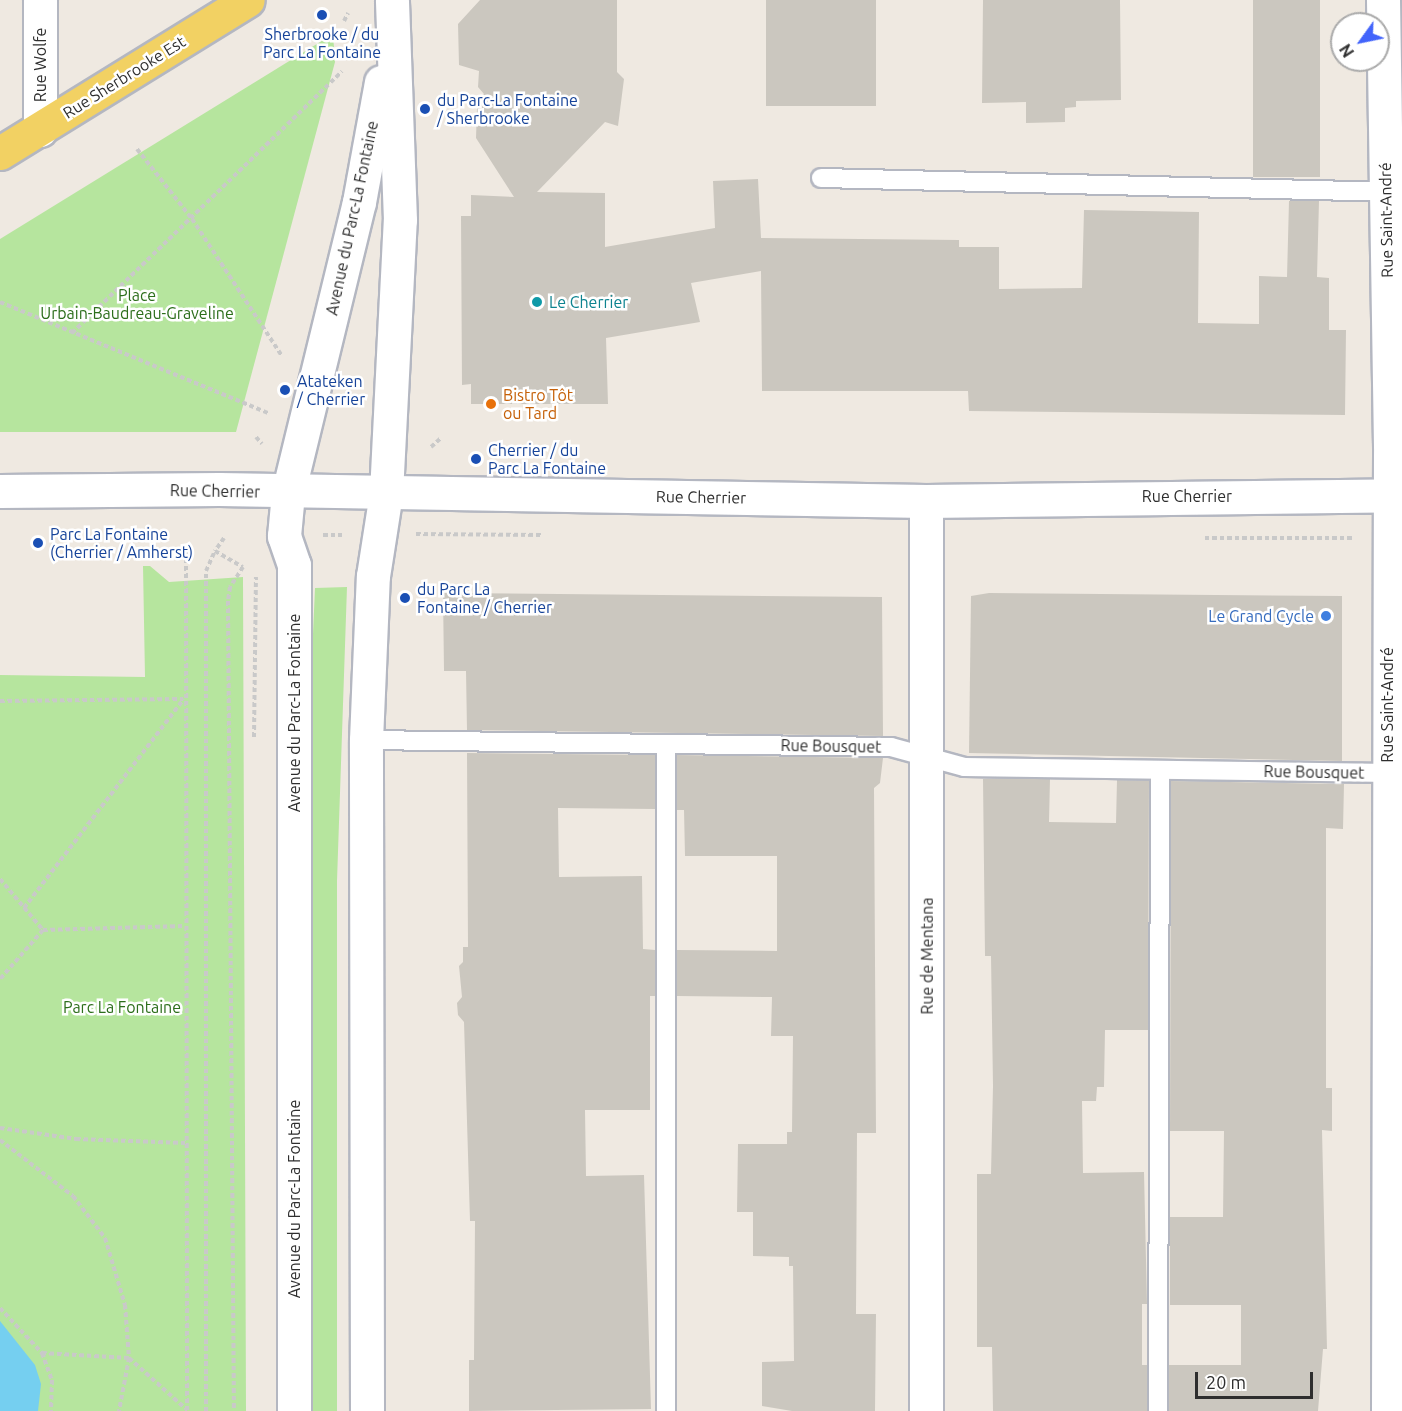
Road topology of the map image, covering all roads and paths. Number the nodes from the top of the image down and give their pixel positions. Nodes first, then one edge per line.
1 (40, 0) edge
2 (248, 0) edge
3 (1383, 0) edge
4 (348, 13) dead end
5 (391, 14) edge
6 (344, 21) dead end
7 (342, 71) dead end
8 (39, 130) junction
9 (137, 150) dead end
10 (0, 153) edge
11 (821, 178) dead end
12 (1394, 192) edge
13 (192, 219) junction
14 (0, 302) edge
15 (72, 333) junction
16 (284, 359) dead end
17 (271, 414) dead end
18 (256, 437) dead end
19 (441, 438) dead end
20 (262, 445) dead end
21 (431, 447) dead end
22 (0, 491) edge
23 (386, 492) junction
24 (288, 494) junction
25 (1396, 495) edge
26 (926, 501) junction
27 (380, 534) junction
28 (284, 537) junction
29 (224, 538) dead end
30 (186, 551) dead end
31 (215, 551) junction
32 (184, 699) junction
33 (0, 701) edge
34 (366, 741) junction
35 (666, 744) junction
36 (927, 757) junction
37 (1160, 770) junction
38 (1394, 773) edge
39 (0, 879) edge
40 (24, 908) junction
41 (185, 926) junction
42 (43, 930) junction
43 (0, 979) edge
44 (0, 1128) edge
45 (0, 1140) edge
46 (186, 1143) junction
47 (0, 1308) edge
48 (42, 1353) junction
49 (129, 1358) junction
50 (187, 1410) edge
51 (51, 1411) edge
52 (118, 1411) edge
53 (206, 1411) edge
54 (234, 1411) edge
55 (294, 1411) edge
56 (367, 1411) edge
57 (666, 1411) edge
58 (926, 1411) edge
59 (1158, 1411) edge
60 (1388, 1411) edge

1 - 8 street, Rue Wolfe
2 - 8 main road, Rue Sherbrooke Est
3 - 12 street, Rue Saint-André
4 - 6 path
5 - 23 street, Avenue du Parc-La Fontaine
5 - 24 street, Avenue du Parc-La Fontaine
7 - 13 path
8 - 10 main road, Rue Sherbrooke Est
9 - 13 path
11 - 12 lane
12 - 25 street, Rue Saint-André
13 - 15 path
13 - 16 path
14 - 15 path
15 - 17 path
18 - 20 path
19 - 21 path
22 - 24 street, Rue Cherrier
23 - 24 street, Rue Cherrier
23 - 26 street, Rue Cherrier
23 - 27 street, Avenue du Parc-La Fontaine
24 - 28 street, Avenue du Parc-La Fontaine
25 - 26 street, Rue Cherrier
25 - 38 street, Rue Saint-André
26 - 36 street, Rue de Mentana
27 - 28 path
27 - 34 street, Avenue du Parc-La Fontaine
28 - 55 street, Avenue du Parc-La Fontaine
29 - 31 path
30 - 32 path
31 - 53 path
31 - 54 path
32 - 33 path
32 - 40 path
32 - 41 path
34 - 35 lane, Rue Bousquet
34 - 56 street, Avenue du Parc-La Fontaine
35 - 36 lane, Rue Bousquet
35 - 57 lane
36 - 37 lane, Rue Bousquet
36 - 58 street, Rue de Mentana
37 - 38 lane, Rue Bousquet
37 - 59 lane
38 - 60 street, Rue Saint-André
39 - 40 path
40 - 42 path
41 - 42 path
41 - 46 path
42 - 43 path
44 - 46 path
45 - 49 path
46 - 50 path
47 - 48 path
48 - 49 path
48 - 51 path
49 - 50 path
49 - 52 path

